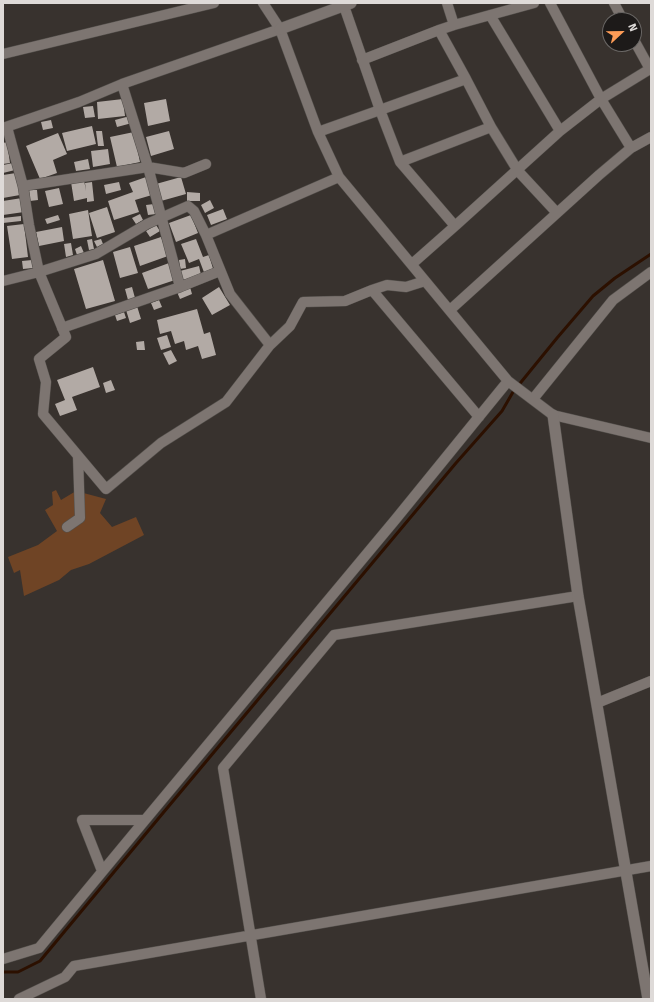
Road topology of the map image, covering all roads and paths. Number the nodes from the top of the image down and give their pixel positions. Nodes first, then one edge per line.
1 (214, 3) edge
2 (263, 3) edge
3 (447, 3) edge
4 (534, 3) edge
5 (550, 3) edge
6 (614, 3) edge
7 (347, 4) edge
8 (619, 12) edge
9 (490, 15) junction
10 (454, 25) junction
11 (280, 30) junction
12 (439, 30) junction
13 (641, 52) edge
14 (3, 54) edge
15 (362, 60) junction
16 (650, 68) edge
17 (466, 79) junction
18 (122, 84) junction
19 (601, 99) junction
20 (380, 110) junction
21 (491, 127) junction
22 (5, 128) edge
23 (560, 131) junction
24 (318, 132) junction
25 (651, 136) edge
26 (631, 148) junction
27 (400, 162) junction
28 (206, 164) dead end
29 (148, 167) junction
30 (518, 171) junction
31 (339, 177) junction
32 (23, 186) junction
33 (557, 213) junction
34 (161, 218) junction
35 (455, 226) junction
36 (206, 235) junction
37 (412, 264) junction
38 (220, 271) junction
39 (39, 272) junction
40 (651, 272) edge
41 (3, 281) edge
42 (426, 281) junction
43 (180, 287) junction
44 (372, 290) junction
45 (450, 310) junction
46 (62, 328) junction
47 (270, 345) junction
48 (508, 381) junction
49 (533, 399) junction
50 (553, 415) junction
51 (479, 417) junction
52 (651, 438) edge
53 (78, 456) junction
54 (67, 527) dead end
55 (578, 596) junction
56 (651, 681) edge
57 (597, 703) junction
58 (146, 820) junction
59 (651, 866) edge
60 (626, 870) junction
61 (102, 871) junction
62 (250, 936) junction
63 (3, 959) edge
64 (19, 999) edge
65 (261, 999) edge
66 (648, 999) edge

1 - 14 street
2 - 11 street
3 - 10 street
4 - 9 street
5 - 19 street
6 - 8 street
7 - 11 street
7 - 15 street
9 - 10 street
9 - 23 street
10 - 12 street
11 - 18 street
11 - 24 street
12 - 15 street
12 - 17 street
13 - 16 street
15 - 20 street
16 - 19 street
17 - 20 street
17 - 21 street
18 - 22 street
18 - 29 street
19 - 23 street
19 - 26 street
20 - 24 street
20 - 27 street
21 - 27 street
21 - 30 street
22 - 32 street
23 - 30 street
24 - 31 street
25 - 26 street
26 - 33 street
27 - 35 street
28 - 29 street
29 - 32 street
29 - 34 street
30 - 33 street
30 - 35 street
31 - 36 street
31 - 37 street
32 - 39 street
33 - 45 street
34 - 36 street
34 - 39 street
34 - 43 street
35 - 37 street
36 - 38 street
37 - 42 street
38 - 43 street
38 - 47 street
39 - 41 street
39 - 46 street
40 - 49 street
42 - 44 street
42 - 45 street
43 - 46 street
44 - 47 street
44 - 51 street
45 - 48 street
46 - 53 street
47 - 53 street
48 - 49 street
48 - 51 street
49 - 50 street
50 - 52 street
50 - 55 street
51 - 58 street
53 - 54 street
55 - 57 street
55 - 62 street
56 - 57 street
57 - 60 street
58 - 61 street
58 - 61 street
59 - 60 street
60 - 62 street
60 - 66 street
61 - 63 street
62 - 64 street
62 - 65 street

